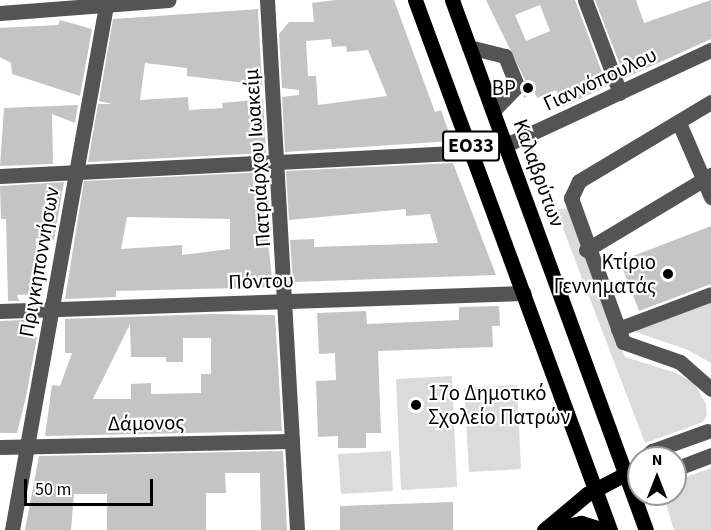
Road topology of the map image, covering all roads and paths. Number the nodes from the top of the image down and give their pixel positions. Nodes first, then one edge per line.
1 (169, 0) edge
2 (267, 0) edge
3 (415, 0) edge
4 (452, 0) edge
5 (585, 0) edge
6 (106, 2) edge
7 (0, 13) edge
8 (469, 47) junction
9 (711, 50) edge
10 (620, 93) junction
11 (711, 102) edge
12 (493, 111) junction
13 (680, 123) junction
14 (506, 145) junction
15 (473, 152) junction
16 (278, 165) junction
17 (75, 173) junction
18 (0, 176) edge
19 (707, 177) edge
20 (711, 197) edge
21 (586, 250) junction
22 (524, 292) junction
23 (711, 294) edge
24 (286, 301) junction
25 (53, 309) junction
26 (0, 311) edge
27 (618, 329) junction
28 (711, 388) edge
29 (709, 427) edge
30 (292, 441) junction
31 (664, 446) edge
32 (0, 447) edge
33 (26, 447) junction
34 (711, 450) edge
35 (711, 455) edge
36 (627, 458) edge
37 (687, 464) edge
38 (627, 476) edge
39 (595, 489) junction
40 (641, 506) edge
41 (12, 530) edge
42 (297, 530) edge
43 (544, 530) edge
44 (550, 530) edge
45 (604, 530) edge
46 (610, 530) edge
47 (646, 530) edge

1 - 6 street
2 - 16 street, Πατριάρχου Ιωακείμ
3 - 15 main road, ΕΟ33
4 - 8 main road, Καλαβρύτων / ΕΟ33
5 - 10 street
6 - 7 street
6 - 17 street, Πριγκηποννήσων
8 - 12 main road, Καλαβρύτων / ΕΟ33
8 - 12 street
9 - 10 street, Γιαννόπουλου
10 - 14 street, Γιαννόπουλου
11 - 13 street
12 - 14 main road, Καλαβρύτων / ΕΟ33
13 - 19 street
13 - 21 street
14 - 36 main road, Καλαβρύτων / ΕΟ33
15 - 16 street
15 - 22 main road, ΕΟ33
16 - 17 street
16 - 24 street, Πατριάρχου Ιωακείμ
17 - 18 street
17 - 25 street, Πριγκηποννήσων
19 - 20 street
19 - 21 street
21 - 27 street
22 - 24 street, Πόντου
22 - 39 main road, ΕΟ33
23 - 27 street
24 - 25 street, Πόντου
24 - 30 street, Πατριάρχου Ιωακείμ
25 - 26 street, Πόντου
25 - 33 street, Πριγκηποννήσων
27 - 28 street
29 - 31 street
29 - 34 street
30 - 33 street, Δάμονος
30 - 42 street, Πατριάρχου Ιωακείμ
32 - 33 street, Δάμονος
33 - 41 street, Πριγκηποννήσων
35 - 37 street
38 - 39 main road
39 - 43 main road
39 - 46 main road
40 - 47 main road, Καλαβρύτων
44 - 45 main road

